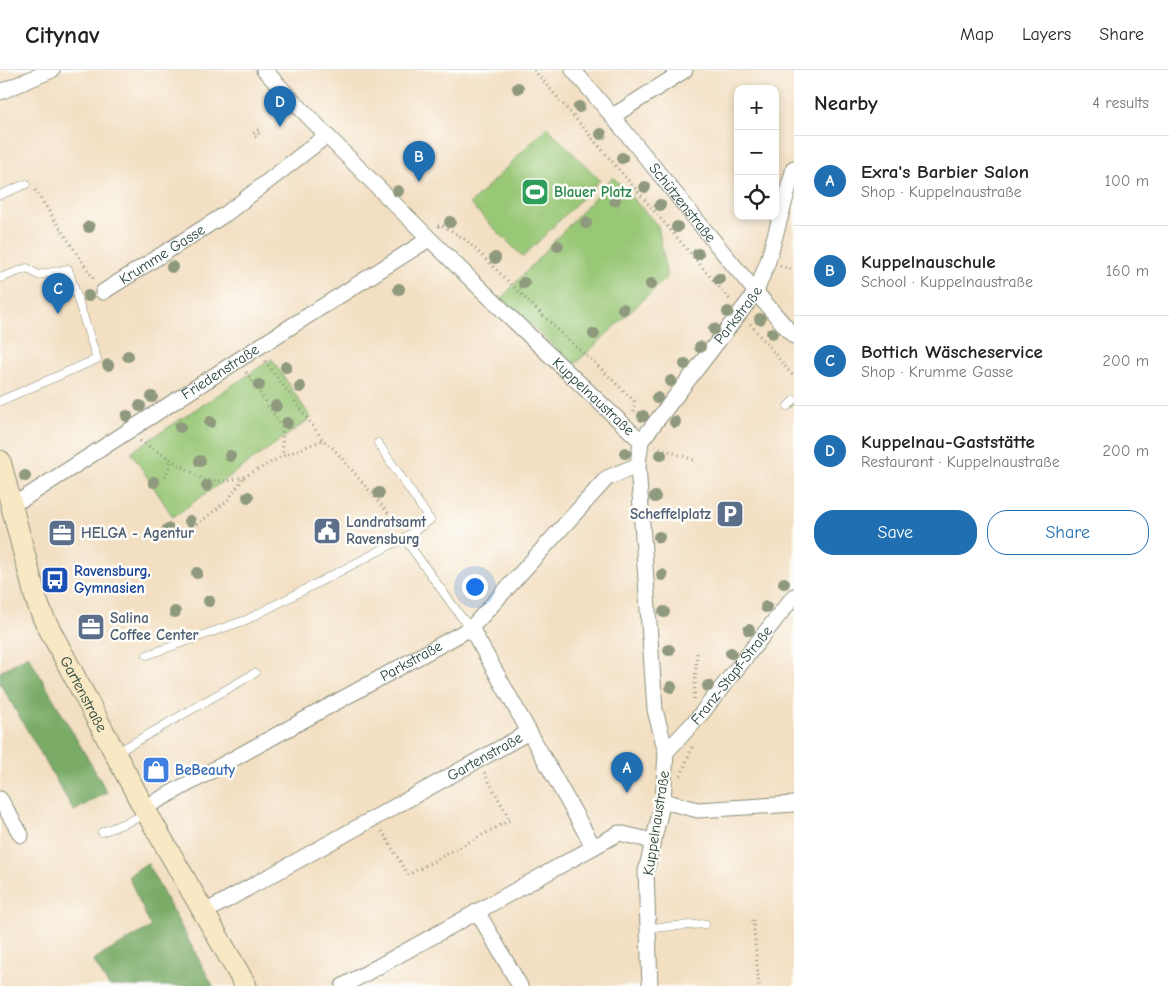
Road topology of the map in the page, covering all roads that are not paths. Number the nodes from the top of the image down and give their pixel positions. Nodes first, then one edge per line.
1 (52, 70) edge
2 (264, 70) edge
3 (573, 70) edge
4 (685, 70) edge
5 (0, 92) edge
6 (613, 116) junction
7 (326, 136) junction
8 (794, 168) edge
9 (26, 184) road end
10 (0, 195) edge
11 (424, 234) junction
12 (0, 278) edge
13 (103, 292) road end
14 (756, 292) junction
15 (794, 336) edge
16 (0, 401) edge
17 (637, 438) junction
18 (378, 443) dead end
19 (0, 461) edge
20 (638, 465) junction
21 (10, 502) junction
22 (404, 538) junction
23 (794, 596) edge
24 (471, 628) junction
25 (147, 655) dead end
26 (255, 673) dead end
27 (529, 732) junction
28 (666, 752) junction
29 (115, 754) junction
30 (0, 799) edge
31 (670, 802) junction
32 (794, 804) edge
33 (145, 810) junction
34 (102, 832) dead end
35 (21, 835) dead end
36 (653, 841) junction
37 (594, 846) junction
38 (477, 911) junction
39 (205, 912) junction
40 (705, 924) dead end
41 (648, 928) junction
42 (246, 986) edge
43 (343, 986) edge
44 (520, 986) edge
45 (650, 986) edge

1 - 5 street
2 - 7 street, Kuppelnaustraße
3 - 6 street, Schützenstraße
4 - 6 street
6 - 14 street, Schützenstraße
7 - 11 street, Kuppelnaustraße
7 - 13 street, Krumme Gasse
8 - 14 street, Parkstraße
9 - 10 lane
11 - 17 street, Kuppelnaustraße
11 - 21 street, Friedenstraße
12 - 16 lane
14 - 15 street, Schützenstraße
14 - 17 street, Parkstraße
17 - 20 street, Kuppelnaustraße
18 - 22 lane
19 - 21 main road, Gartenstraße
20 - 24 street, Parkstraße
20 - 28 street, Kuppelnaustraße
21 - 29 main road, Gartenstraße
22 - 24 lane
22 - 25 lane
23 - 28 street, Franz-Stapf-Straße
24 - 27 street
24 - 33 street, Parkstraße
26 - 29 lane
27 - 37 street
27 - 39 street, Gartenstraße
28 - 31 street, Kuppelnaustraße
29 - 33 main road, Gartenstraße
30 - 35 street
31 - 32 street
31 - 36 street, Kuppelnaustraße
33 - 34 lane
33 - 39 main road, Gartenstraße
36 - 37 street
36 - 41 street, Kuppelnaustraße
37 - 38 street
38 - 43 street
38 - 44 street
39 - 42 main road, Gartenstraße
40 - 41 lane
41 - 45 street, Kuppelnaustraße

